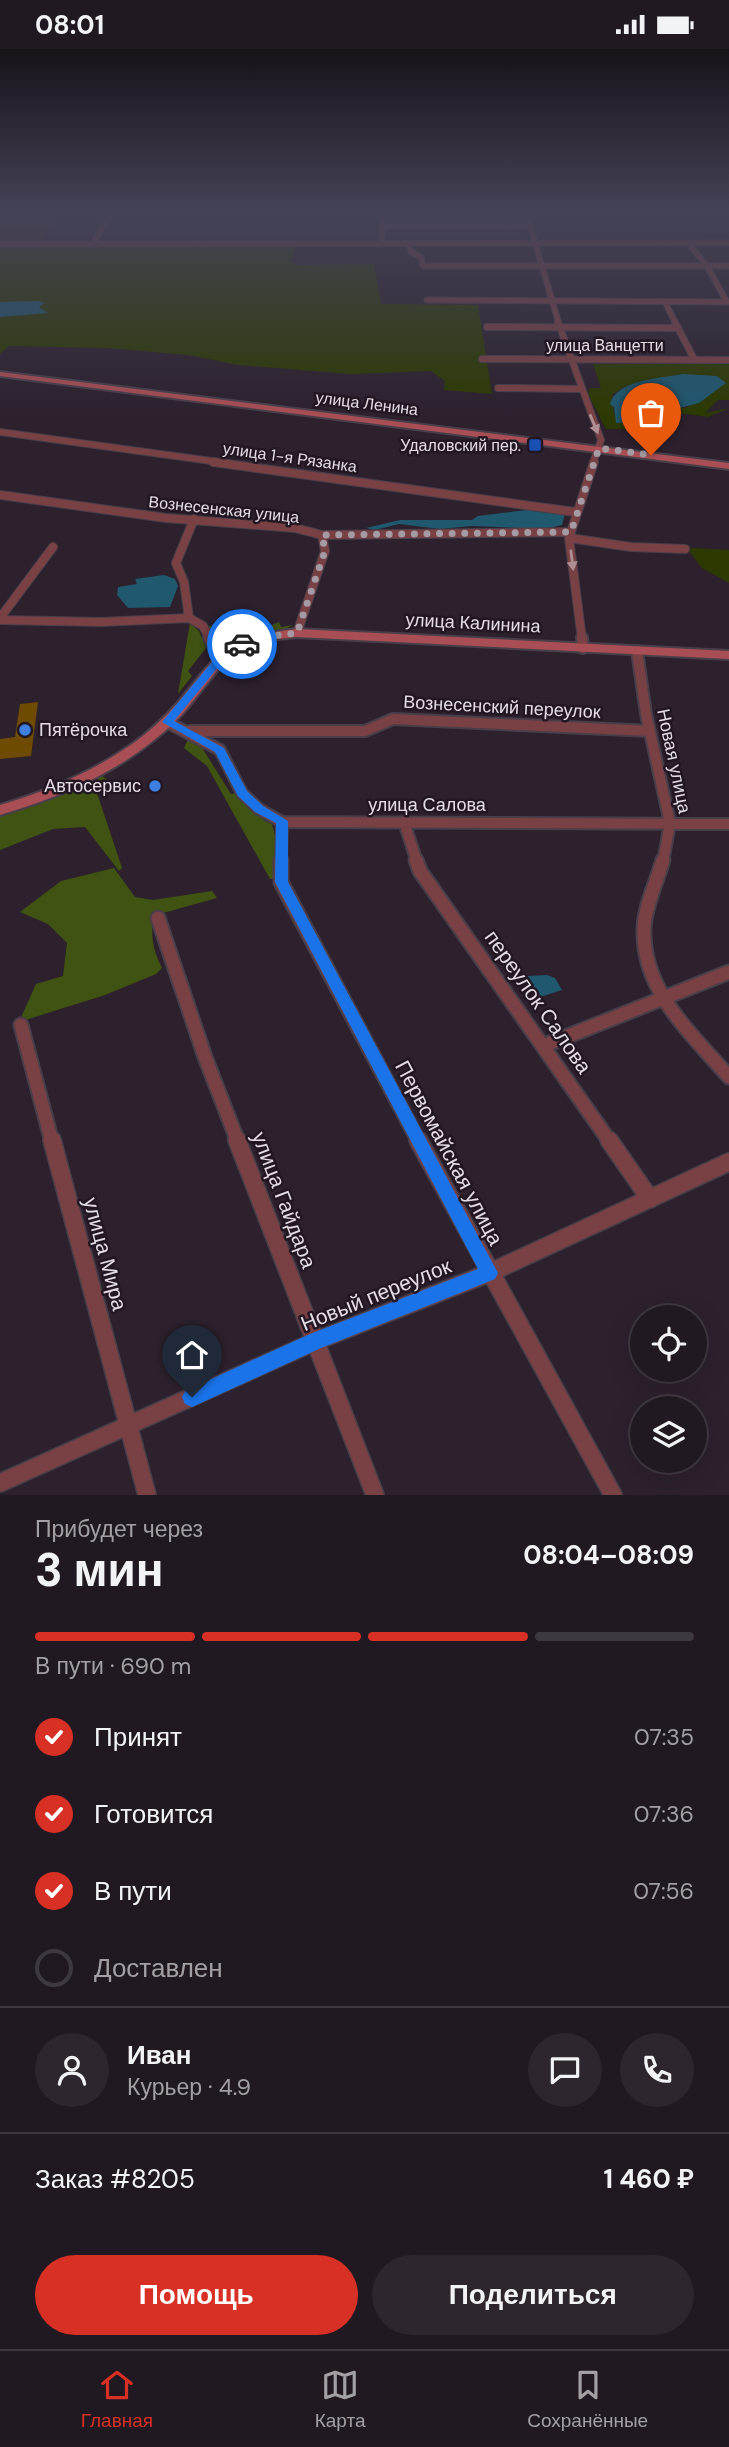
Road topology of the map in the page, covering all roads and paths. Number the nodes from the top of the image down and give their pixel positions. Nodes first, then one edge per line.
1 (547, 279) edge
2 (715, 279) edge
3 (427, 300) dead end
4 (554, 301) junction
5 (665, 302) junction
6 (728, 302) edge
7 (487, 327) dead end
8 (559, 328) junction
9 (676, 328) junction
10 (482, 359) dead end
11 (569, 359) junction
12 (694, 359) junction
13 (729, 359) edge
14 (0, 374) edge
15 (498, 388) dead end
16 (580, 389) junction
17 (0, 432) edge
18 (599, 448) junction
19 (729, 465) edge
20 (0, 495) edge
21 (575, 512) junction
22 (194, 519) junction
23 (322, 535) junction
24 (570, 535) junction
25 (53, 547) dead end
26 (685, 549) dead end
27 (189, 618) junction
28 (0, 619) edge
29 (297, 633) junction
30 (583, 648) junction
31 (637, 651) junction
32 (729, 655) edge
33 (220, 658) junction
34 (167, 722) junction
35 (187, 731) junction
36 (650, 731) junction
37 (0, 810) edge
38 (282, 821) junction
39 (404, 822) junction
40 (670, 823) junction
41 (729, 824) edge
42 (158, 918) dead end
43 (729, 972) edge
44 (662, 998) junction
45 (21, 1025) dead end
46 (543, 1046) junction
47 (729, 1077) edge
48 (729, 1162) edge
49 (650, 1199) junction
50 (489, 1273) junction
51 (316, 1341) junction
52 (130, 1426) junction
53 (0, 1483) edge
54 (147, 1495) edge
55 (375, 1495) edge
56 (612, 1495) edge

1 - 4 street
2 - 6 street
3 - 4 street
4 - 5 street
4 - 8 street
5 - 6 street
5 - 9 street
7 - 8 street
8 - 9 street
8 - 11 street
9 - 12 street
10 - 11 street, улица Ванцетти
11 - 12 street, улица Ванцетти
11 - 16 street
12 - 13 street, улица Ванцетти
14 - 18 street, улица Ленина
15 - 16 street
16 -> 18 street
17 - 21 street, улица 1-я Рязанка
18 - 19 street, улица Ленина
18 - 21 street
20 - 22 street, Вознесенская улица
21 - 24 street
22 - 23 street, Вознесенская улица
22 - 27 street
23 - 24 street, Вознесенская улица
23 - 29 street
24 - 26 street
24 -> 30 street
25 - 28 street
27 - 28 street
27 - 33 street
29 - 30 street, улица Калинина
29 - 33 street, улица Калинина
30 - 31 street, улица Калинина
31 - 32 street, улица Калинина
31 - 36 street, Новая улица
33 - 34 street, улица Калинина
34 - 35 street
34 - 37 street, улица Калинина
35 - 36 street, Вознесенский переулок
35 - 38 street
36 - 40 street, Новая улица
38 - 39 street, улица Салова
38 - 50 street, Первомайская улица
39 - 40 street, улица Салова
39 - 46 street, переулок Салова
40 - 41 street, улица Салова
40 - 44 street, Новая улица
42 - 51 street, улица Гайдара
43 - 44 street
44 - 46 street
44 - 47 street, Новая улица
45 - 52 street, улица Мира
46 - 49 street, переулок Салова
48 - 49 street, Новый переулок
49 - 50 street, Новый переулок
50 - 51 street, Новый переулок
50 - 56 street, Первомайская улица
51 - 52 street, Новый переулок
51 - 55 street, улица Гайдара
52 - 53 street, Новый переулок
52 - 54 street, улица Мира

